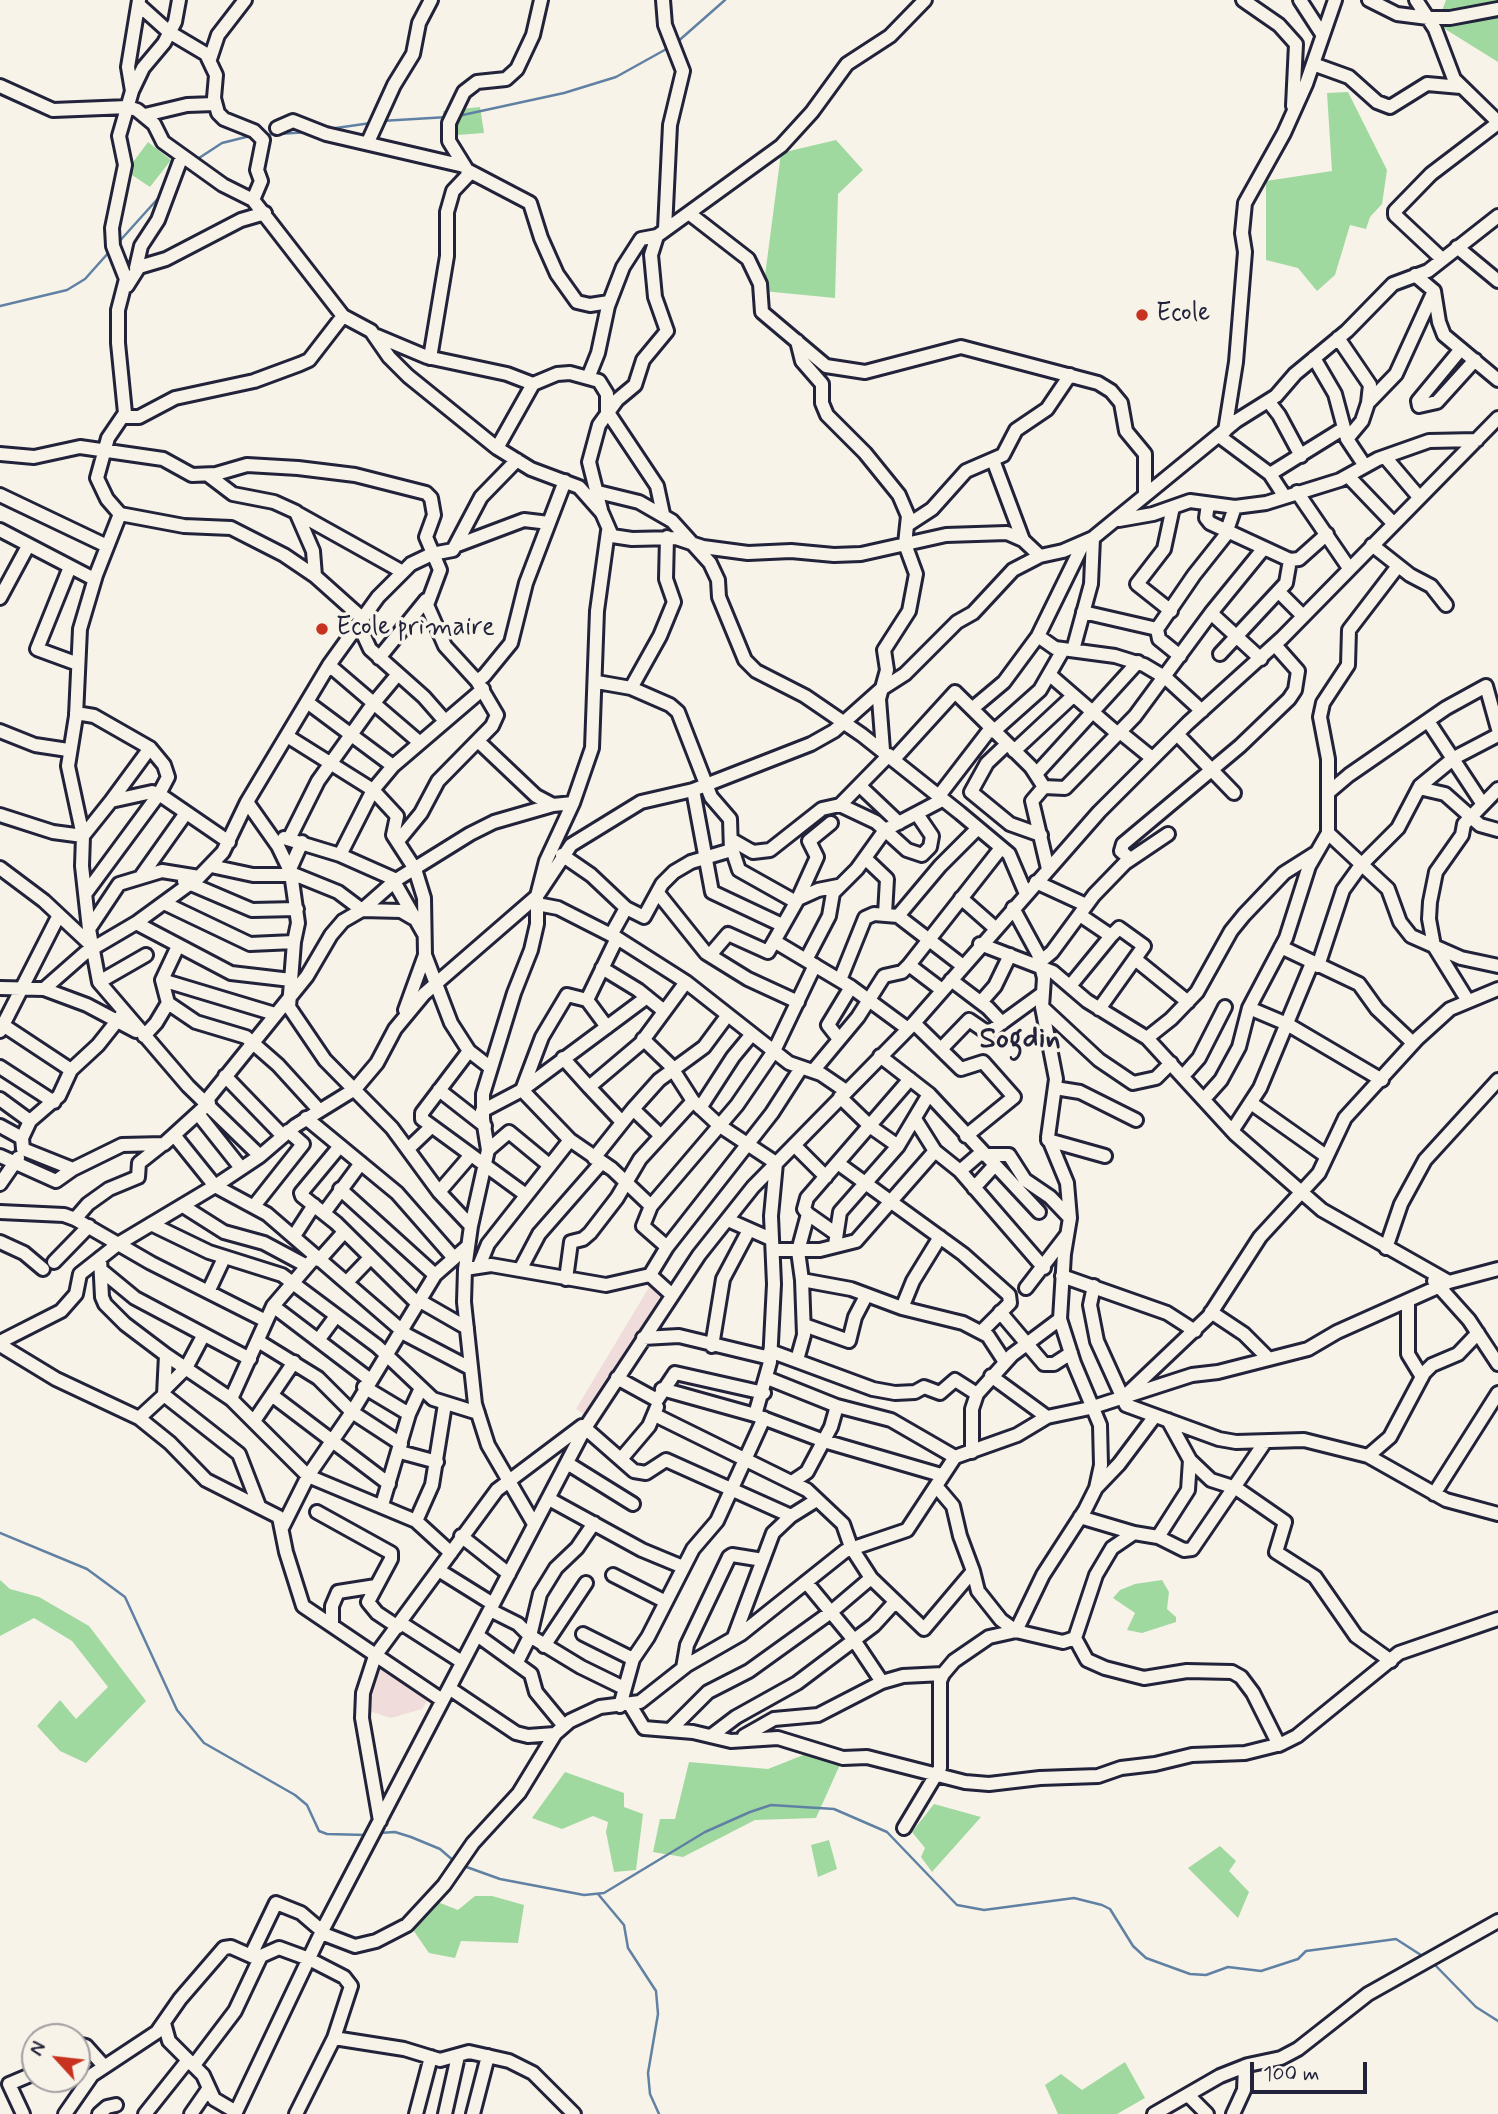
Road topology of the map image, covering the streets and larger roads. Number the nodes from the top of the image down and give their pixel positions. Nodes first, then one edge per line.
1 (179, 0) edge
2 (245, 0) edge
3 (432, 0) edge
4 (541, 0) edge
5 (663, 0) edge
6 (925, 0) edge
7 (1243, 0) edge
8 (1300, 0) edge
9 (1335, 0) edge
10 (1369, 0) edge
11 (1416, 0) edge
12 (139, 3) edge
13 (1498, 9) edge
14 (1428, 18) junction
15 (169, 32) junction
16 (1322, 34) junction
17 (210, 59) junction
18 (1313, 64) junction
19 (0, 86) edge
20 (1461, 87) junction
21 (132, 91) junction
22 (215, 104) junction
23 (128, 107) junction
24 (1293, 110) junction
25 (145, 115) junction
26 (1498, 123) edge
27 (277, 128) dead end
28 (368, 142) junction
29 (182, 156) junction
30 (467, 169) junction
31 (253, 200) junction
32 (265, 213) junction
33 (690, 214) junction
34 (1498, 216) edge
35 (661, 232) junction
36 (1457, 247) junction
37 (1442, 259) junction
38 (136, 268) junction
39 (1415, 275) junction
40 (1497, 279) edge
41 (1434, 291) junction
42 (125, 293) junction
43 (609, 302) junction
44 (343, 316) junction
45 (377, 336) junction
46 (1338, 338) junction
47 (797, 341) junction
48 (1461, 349) junction
49 (430, 358) junction
50 (1314, 358) junction
51 (1475, 360) junction
52 (1070, 375) junction
53 (588, 377) junction
54 (1498, 380) edge
55 (533, 384) junction
56 (1268, 401) junction
57 (1368, 403) junction
58 (607, 411) junction
59 (125, 417) junction
60 (1498, 418) edge
61 (1345, 433) junction
62 (1222, 434) junction
63 (1476, 440) junction
64 (497, 447) junction
65 (103, 451) junction
66 (0, 454) edge
67 (1301, 456) junction
68 (1385, 457) junction
69 (517, 460) junction
70 (993, 460) junction
71 (1366, 466) junction
72 (1270, 474) junction
73 (208, 475) junction
74 (1348, 476) junction
75 (565, 481) junction
76 (598, 492) junction
77 (1145, 494) junction
78 (1291, 494) junction
79 (0, 495) edge
80 (1419, 497) junction
81 (1208, 504) junction
82 (1173, 507) junction
83 (1235, 507) junction
84 (296, 512) junction
85 (602, 513) junction
86 (120, 514) junction
87 (663, 514) junction
88 (1117, 520) junction
89 (549, 523) junction
90 (1393, 523) junction
91 (909, 524) junction
92 (0, 530) edge
93 (1227, 530) junction
94 (608, 531) junction
95 (1327, 534) junction
96 (667, 537) junction
97 (1023, 540) junction
98 (1089, 540) junction
99 (905, 544) junction
100 (696, 545) junction
101 (1372, 545) junction
102 (28, 546) junction
103 (107, 546) junction
104 (456, 546) junction
105 (1264, 548) junction
106 (432, 554) junction
107 (1040, 556) junction
108 (1290, 560) junction
109 (1398, 566) junction
110 (70, 567) junction
111 (1349, 568) junction
112 (401, 571) junction
113 (316, 576) junction
114 (94, 579) junction
115 (1279, 592) junction
116 (0, 598) edge
117 (426, 600) junction
118 (1446, 605) dead end
119 (1083, 611) junction
120 (1171, 611) junction
121 (1211, 613) junction
122 (1303, 616) junction
123 (360, 621) junction
124 (1157, 629) junction
125 (1038, 636) junction
126 (1238, 636) junction
127 (1275, 645) junction
128 (1068, 650) junction
129 (1220, 654) dead end
130 (1180, 656) junction
131 (379, 658) junction
132 (1261, 659) junction
133 (1138, 662) junction
134 (78, 664) junction
135 (329, 664) junction
136 (398, 674) junction
137 (1050, 675) junction
138 (1166, 678) junction
139 (597, 682) junction
140 (480, 685) junction
141 (631, 688) junction
142 (880, 691) junction
143 (1073, 696) junction
144 (307, 702) junction
145 (373, 704) junction
146 (973, 708) junction
147 (1202, 711) junction
148 (76, 713) junction
149 (1094, 714) junction
150 (445, 721) junction
151 (1428, 721) junction
152 (842, 724) junction
153 (1498, 729) edge
154 (0, 731) edge
155 (994, 732) junction
156 (1119, 733) junction
157 (350, 734) junction
158 (1177, 734) junction
159 (1498, 734) edge
160 (287, 736) junction
161 (478, 741) junction
162 (419, 742) junction
163 (150, 748) junction
164 (1010, 748) junction
165 (68, 750) junction
166 (889, 755) junction
167 (1152, 758) junction
168 (1454, 758) junction
169 (329, 765) junction
170 (393, 766) junction
171 (1213, 768) junction
172 (1036, 774) junction
173 (706, 784) junction
174 (860, 786) junction
175 (1044, 787) junction
176 (1419, 789) junction
177 (1498, 789) edge
178 (373, 790) junction
179 (693, 790) junction
180 (1329, 792) junction
181 (1234, 793) dead end
182 (159, 794) junction
183 (940, 798) junction
184 (111, 801) junction
185 (247, 802) junction
186 (573, 803) junction
187 (1482, 803) junction
188 (553, 805) junction
189 (839, 805) junction
190 (186, 813) junction
191 (917, 814) junction
192 (0, 815) edge
193 (1469, 816) junction
194 (831, 823) dead end
195 (899, 823) junction
196 (978, 828) junction
197 (885, 830) junction
198 (1498, 830) edge
199 (1328, 833) junction
200 (270, 834) junction
201 (1168, 834) dead end
202 (1041, 835) junction
203 (83, 836) junction
204 (296, 841) junction
205 (398, 841) junction
206 (229, 842) junction
207 (731, 845) junction
208 (1002, 848) junction
209 (1315, 854) junction
210 (340, 855) junction
211 (562, 855) junction
212 (704, 858) junction
213 (866, 859) junction
214 (1130, 859) junction
215 (1361, 865) junction
216 (211, 866) junction
217 (0, 868) edge
218 (415, 869) junction
219 (1048, 869) junction
220 (291, 873) junction
221 (142, 875) junction
222 (194, 880) junction
223 (396, 880) junction
224 (1036, 882) junction
225 (838, 886) junction
226 (86, 893) junction
227 (658, 893) junction
228 (1026, 894) junction
229 (961, 898) junction
230 (537, 900) junction
231 (797, 900) junction
232 (164, 903) junction
233 (626, 908) junction
234 (1013, 908) junction
235 (297, 909) junction
236 (362, 910) junction
237 (1083, 910) junction
238 (59, 915) junction
239 (892, 915) junction
240 (413, 918) junction
241 (136, 923) junction
242 (782, 925) junction
243 (995, 928) junction
244 (89, 929) junction
245 (425, 936) junction
246 (1111, 936) junction
247 (614, 937) junction
248 (927, 939) junction
249 (774, 941) junction
250 (294, 942) junction
251 (980, 944) junction
252 (178, 946) junction
253 (1434, 946) junction
254 (91, 947) junction
255 (1281, 947) junction
256 (146, 955) dead end
257 (425, 955) junction
258 (710, 955) junction
259 (1010, 955) junction
260 (1135, 959) junction
261 (810, 962) junction
262 (1041, 964) junction
263 (909, 965) junction
264 (1315, 965) junction
265 (963, 966) junction
266 (1498, 966) edge
267 (602, 968) junction
268 (162, 980) junction
269 (291, 980) junction
270 (99, 982) junction
271 (686, 982) junction
272 (435, 983) junction
273 (845, 984) junction
274 (946, 985) junction
275 (1070, 986) junction
276 (0, 988) edge
277 (44, 989) junction
278 (1498, 989) edge
279 (21, 990) junction
280 (1043, 993) junction
281 (647, 997) junction
282 (869, 999) junction
283 (587, 1000) junction
284 (288, 1001) junction
285 (1468, 1001) junction
286 (798, 1002) junction
287 (981, 1002) junction
288 (1188, 1002) junction
289 (169, 1003) junction
290 (1042, 1007) junction
291 (1225, 1007) dead end
292 (1249, 1008) junction
293 (1099, 1009) junction
294 (664, 1011) junction
295 (275, 1014) junction
296 (727, 1016) junction
297 (120, 1017) junction
298 (1002, 1023) junction
299 (1287, 1024) junction
300 (911, 1026) junction
301 (607, 1027) junction
302 (2, 1028) edge
303 (395, 1029) junction
304 (752, 1034) junction
305 (143, 1035) junction
306 (1147, 1038) junction
307 (643, 1039) junction
308 (839, 1039) junction
309 (252, 1042) junction
310 (1413, 1043) junction
311 (942, 1048) junction
312 (469, 1051) junction
313 (774, 1051) junction
314 (880, 1056) junction
315 (563, 1058) junction
316 (1171, 1063) junction
317 (0, 1067) edge
318 (491, 1069) junction
319 (807, 1069) junction
320 (71, 1070) junction
321 (675, 1072) junction
322 (225, 1076) junction
323 (1183, 1076) junction
324 (910, 1079) junction
325 (1381, 1080) junction
326 (1498, 1080) edge
327 (589, 1087) junction
328 (1055, 1088) junction
329 (355, 1089) junction
330 (439, 1090) junction
331 (522, 1090) junction
332 (843, 1094) junction
333 (929, 1094) junction
334 (0, 1099) edge
335 (1204, 1099) junction
336 (54, 1102) junction
337 (208, 1102) junction
338 (1251, 1103) junction
339 (697, 1105) junction
340 (633, 1109) junction
341 (318, 1110) junction
342 (482, 1111) junction
343 (199, 1115) junction
344 (306, 1118) junction
345 (915, 1119) junction
346 (1136, 1120) dead end
347 (30, 1121) junction
348 (622, 1122) junction
349 (0, 1126) edge
350 (485, 1126) junction
351 (720, 1126) junction
352 (431, 1127) junction
353 (871, 1127) junction
354 (1232, 1130) junction
355 (285, 1133) junction
356 (661, 1136) junction
357 (966, 1136) junction
358 (169, 1139) junction
359 (570, 1140) junction
360 (1048, 1140) junction
361 (22, 1143) junction
362 (749, 1144) junction
363 (794, 1145) junction
364 (340, 1146) junction
365 (898, 1146) junction
366 (408, 1149) junction
367 (488, 1150) junction
368 (935, 1151) junction
369 (983, 1154) junction
370 (0, 1156) edge
371 (260, 1156) junction
372 (470, 1156) junction
373 (1105, 1156) dead end
374 (1326, 1156) junction
375 (598, 1160) junction
376 (361, 1163) junction
377 (776, 1163) junction
378 (15, 1164) junction
379 (839, 1164) junction
380 (549, 1165) junction
381 (994, 1166) junction
382 (241, 1168) junction
383 (486, 1168) junction
384 (73, 1169) junction
385 (960, 1171) junction
386 (826, 1177) junction
387 (626, 1181) junction
388 (0, 1184) edge
389 (864, 1184) junction
390 (215, 1186) junction
391 (974, 1188) junction
392 (340, 1189) junction
393 (439, 1192) junction
394 (1301, 1192) junction
395 (526, 1195) junction
396 (890, 1204) junction
397 (183, 1206) junction
398 (254, 1206) junction
399 (650, 1206) junction
400 (319, 1209) junction
401 (0, 1212) edge
402 (1039, 1212) dead end
403 (808, 1214) junction
404 (1070, 1218) junction
405 (75, 1219) junction
406 (728, 1220) junction
407 (151, 1224) junction
408 (89, 1226) junction
409 (749, 1230) junction
410 (344, 1232) junction
411 (1068, 1233) junction
412 (470, 1235) junction
413 (294, 1236) junction
414 (940, 1237) junction
415 (835, 1239) junction
416 (0, 1242) edge
417 (118, 1244) junction
418 (772, 1245) junction
419 (667, 1247) junction
420 (1387, 1248) junction
421 (797, 1251) junction
422 (224, 1258) junction
423 (370, 1258) junction
424 (454, 1258) junction
425 (481, 1260) junction
426 (314, 1261) junction
427 (100, 1264) junction
428 (1044, 1268) junction
429 (465, 1269) junction
430 (1498, 1269) edge
431 (520, 1270) junction
432 (435, 1275) junction
433 (650, 1275) junction
434 (1062, 1276) junction
435 (566, 1279) junction
436 (802, 1280) junction
437 (292, 1282) junction
438 (347, 1282) junction
439 (1444, 1284) junction
440 (1094, 1286) junction
441 (1027, 1288) dead end
442 (209, 1290) junction
443 (672, 1295) junction
444 (866, 1296) junction
445 (1408, 1301) junction
446 (419, 1303) junction
447 (273, 1306) junction
448 (902, 1308) junction
449 (1000, 1312) junction
450 (1211, 1312) junction
451 (336, 1315) junction
452 (1060, 1319) junction
453 (265, 1321) junction
454 (804, 1325) junction
455 (467, 1328) junction
456 (402, 1329) junction
457 (982, 1331) junction
458 (1195, 1331) junction
459 (1478, 1334) junction
460 (203, 1336) junction
461 (643, 1338) junction
462 (318, 1339) junction
463 (258, 1341) junction
464 (0, 1343) edge
465 (1025, 1343) junction
466 (712, 1346) junction
467 (1071, 1353) junction
468 (385, 1354) junction
469 (166, 1355) junction
470 (770, 1355) junction
471 (250, 1359) junction
472 (1269, 1359) junction
473 (797, 1360) junction
474 (294, 1362) junction
475 (1005, 1362) junction
476 (1498, 1364) edge
477 (186, 1368) junction
478 (470, 1368) junction
479 (991, 1376) junction
480 (1422, 1377) junction
481 (617, 1378) junction
482 (767, 1378) junction
483 (367, 1383) junction
484 (421, 1388) junction
485 (165, 1392) junction
486 (1498, 1393) edge
487 (660, 1394) junction
488 (764, 1394) junction
489 (977, 1394) junction
490 (274, 1395) junction
491 (1125, 1395) junction
492 (231, 1399) junction
493 (445, 1404) junction
494 (836, 1406) junction
495 (1092, 1408) junction
496 (352, 1412) junction
497 (478, 1413) junction
498 (409, 1414) junction
499 (655, 1415) junction
500 (760, 1417) junction
501 (1047, 1417) junction
502 (1161, 1418) junction
503 (139, 1419) junction
504 (254, 1421) junction
505 (586, 1425) junction
506 (332, 1441) junction
507 (824, 1441) junction
508 (1265, 1442) junction
509 (400, 1448) junction
510 (972, 1452) junction
511 (1368, 1456) junction
512 (955, 1457) junction
513 (744, 1458) junction
514 (621, 1459) junction
515 (1190, 1460) junction
516 (437, 1462) junction
517 (567, 1464) junction
518 (308, 1476) junction
519 (938, 1480) junction
520 (508, 1481) junction
521 (792, 1482) junction
522 (389, 1485) junction
523 (1096, 1488) junction
524 (1237, 1488) junction
525 (729, 1489) junction
526 (1434, 1494) junction
527 (549, 1499) junction
528 (815, 1501) junction
529 (633, 1504) dead end
530 (382, 1505) junction
531 (259, 1506) junction
532 (317, 1512) dead end
533 (1498, 1514) edge
534 (791, 1516) junction
535 (1080, 1517) junction
536 (416, 1521) junction
537 (594, 1523) junction
538 (534, 1524) junction
539 (283, 1525) junction
540 (1134, 1533) junction
541 (461, 1536) junction
542 (1158, 1537) junction
543 (851, 1547) junction
544 (451, 1553) junction
545 (763, 1560) junction
546 (684, 1567) junction
547 (440, 1571) junction
548 (973, 1571) junction
549 (509, 1574) junction
550 (613, 1575) dead end
551 (871, 1578) junction
552 (806, 1582) junction
553 (586, 1583) dead end
554 (376, 1586) junction
555 (666, 1602) junction
556 (895, 1602) junction
557 (492, 1607) junction
558 (831, 1612) junction
559 (1498, 1619) edge
560 (332, 1625) junction
561 (399, 1625) junction
562 (1016, 1630) junction
563 (583, 1634) dead end
564 (477, 1635) junction
565 (530, 1636) junction
566 (1076, 1638) junction
567 (733, 1639) junction
568 (854, 1640) junction
569 (544, 1646) junction
570 (375, 1656) junction
571 (633, 1659) junction
572 (1391, 1661) junction
573 (462, 1662) junction
574 (517, 1662) junction
575 (683, 1668) junction
576 (943, 1674) junction
577 (882, 1682) junction
578 (449, 1688) junction
579 (624, 1688) junction
580 (442, 1700) junction
581 (625, 1705) junction
582 (560, 1730) junction
583 (670, 1730) junction
584 (710, 1736) junction
585 (737, 1740) junction
586 (1279, 1745) junction
587 (938, 1775) junction
588 (380, 1821) junction
589 (904, 1828) dead end
590 (1498, 1921) edge
591 (322, 1932) junction
592 (255, 1957) junction
593 (309, 1958) junction
594 (164, 2023) junction
595 (334, 2038) junction
596 (91, 2052) edge
597 (458, 2056) junction
598 (488, 2056) junction
599 (431, 2057) junction
600 (191, 2062) junction
601 (103, 2065) junction
602 (1245, 2066) junction
603 (21, 2079) edge
604 (209, 2088) junction
605 (1188, 2095) junction
606 (116, 2105) dead end
607 (565, 2111) edge
608 (235, 2113) edge
609 (23, 2114) edge
610 (65, 2114) edge
611 (99, 2114) edge
612 (145, 2114) edge
613 (191, 2114) edge
614 (296, 2114) edge
615 (416, 2114) edge
616 (445, 2114) edge
617 (473, 2114) edge
618 (1154, 2114) edge
619 (1207, 2114) edge
620 (1233, 2114) edge

1 - 15 street
2 - 17 street
3 - 28 street
4 - 30 street
5 - 35 street
6 - 33 street
7 - 24 street
8 - 16 street
9 - 16 street
10 - 14 street
11 - 14 street
12 - 15 street
12 - 21 street
13 - 14 street
14 - 20 street
15 - 17 street
15 - 21 street
16 - 18 street
17 - 22 street
18 - 20 street
18 - 24 street
19 - 23 street
20 - 26 street
21 - 23 street
22 - 25 street
22 - 31 street
23 - 25 street
23 - 42 street
24 - 62 street
25 - 29 street
26 - 37 street
27 - 28 street
28 - 30 street
29 - 31 street
29 - 38 street
30 - 43 street
30 - 49 street
31 - 32 street
32 - 38 street
32 - 44 street
33 - 35 street
33 - 47 street
34 - 36 street
35 - 43 street
35 - 58 street
36 - 37 street
36 - 40 street
37 - 39 street
38 - 42 street
39 - 41 street
39 - 46 street
41 - 48 street
41 - 57 street
42 - 59 street
43 - 53 street
44 - 45 street
44 - 59 street
45 - 49 street
45 - 64 street
46 - 50 street
46 - 57 street
47 - 52 street
47 - 91 street
48 - 51 street
48 - 51 street
49 - 55 street
50 - 56 street
50 - 61 street
51 - 54 street
52 - 70 street
52 - 77 street
53 - 55 street
53 - 58 street
55 - 64 street
56 - 62 street
56 - 67 street
57 - 61 street
58 - 76 street
58 - 87 street
59 - 65 street
60 - 63 street
61 - 67 street
61 - 71 street
62 - 72 street
62 - 77 street
63 - 68 street
63 - 80 street
64 - 69 street
65 - 66 street
65 - 73 street
65 - 86 street
67 - 72 street
68 - 71 street
68 - 80 street
69 - 75 street
69 - 104 street
70 - 91 street
70 - 97 street
71 - 74 street
72 - 78 street
73 - 84 street
73 - 106 street
74 - 78 street
74 - 90 street
75 - 85 street
75 - 89 street
76 - 85 street
76 - 87 street
77 - 88 street
78 - 83 street
78 - 95 street
79 - 103 street
80 - 90 street
81 - 82 street
81 - 83 street
81 - 93 street
82 - 88 street
82 - 120 street
83 - 93 street
84 - 112 street
84 - 113 street
85 - 94 street
86 - 103 street
86 - 113 street
87 - 100 street
88 - 98 street
89 - 104 street
89 - 140 street
90 - 101 street
91 - 99 street
92 - 102 street
93 - 105 street
93 - 120 street
94 - 96 street
94 - 139 street
95 - 108 street
95 - 111 street
96 - 100 street
96 - 141 street
97 - 99 street
97 - 107 street
98 - 107 street
98 - 119 street
98 - 125 street
99 - 100 street
99 - 142 street
100 - 152 street
101 - 109 street
101 - 111 street
102 - 110 street
102 - 116 street
103 - 114 street
104 - 106 street
105 - 108 street
105 - 121 street
106 - 112 street
106 - 117 street
107 - 142 street
108 - 115 street
109 - 118 street
109 - 180 street
110 - 114 street
110 - 134 street
111 - 122 street
112 - 123 street
113 - 123 street
114 - 134 street
115 - 122 street
115 - 126 street
117 - 131 street
117 - 140 street
119 - 124 street
119 - 128 street
120 - 124 street
121 - 126 street
121 - 130 street
122 - 127 street
123 - 131 street
123 - 135 street
124 - 130 street
125 - 128 street
125 - 146 street
126 - 129 street
126 - 132 street
127 - 132 street
127 - 171 street
128 - 133 street
128 - 137 street
130 - 138 street
131 - 136 street
132 - 147 street
133 - 138 street
133 - 149 street
134 - 148 street
135 - 144 street
135 - 145 street
136 - 145 street
136 - 150 street
137 - 143 street
137 - 155 street
138 - 147 street
138 - 156 street
139 - 141 street
139 - 186 street
140 - 150 street
140 - 161 street
141 - 173 street
142 - 152 street
142 - 166 street
143 - 149 street
143 - 164 street
144 - 157 street
144 - 160 street
145 - 157 street
145 - 162 street
146 - 155 street
146 - 166 street
147 - 158 street
148 - 163 street
148 - 165 street
149 - 156 street
149 - 172 street
150 - 162 street
151 - 153 street
151 - 168 street
151 - 180 street
152 - 166 street
152 - 173 street
154 - 165 street
155 - 164 street
155 - 183 street
156 - 167 street
156 - 175 street
157 - 169 street
157 - 170 street
158 - 167 street
158 - 171 street
159 - 168 street
160 - 169 street
160 - 185 street
161 - 188 street
161 - 205 street
162 - 170 street
163 - 182 street
163 - 184 street
164 - 172 street
164 - 202 street
165 - 203 street
166 - 174 street
166 - 183 street
167 - 219 street
168 - 176 street
168 - 187 street
169 - 178 street
169 - 204 street
170 - 178 street
171 - 181 street
171 - 214 street
172 - 175 street
173 - 179 street
173 - 207 street
174 - 189 street
174 - 195 street
175 - 202 street
176 - 193 street
176 - 215 street
177 - 187 street
178 - 205 street
178 - 210 street
179 - 211 street
179 - 212 street
180 - 199 street
182 - 184 street
182 - 190 street
182 - 226 street
183 - 191 street
183 - 196 street
184 - 203 street
185 - 200 street
185 - 206 street
186 - 188 street
186 - 230 street
187 - 193 street
188 - 218 street
189 - 197 street
189 - 207 street
190 - 206 street
190 - 221 street
191 - 195 street
191 - 197 street
192 - 203 street
193 - 198 street
193 - 253 street
194 - 231 street
195 - 197 street
196 - 208 street
196 - 239 street
197 - 213 street
199 - 209 street
199 - 215 street
200 - 204 street
200 - 220 street
201 - 214 street
202 - 219 street
203 - 226 street
204 - 210 street
204 - 220 street
205 - 218 street
206 - 216 street
207 - 212 street
207 - 231 street
208 - 228 street
208 - 229 street
209 - 255 street
209 - 288 street
210 - 223 street
211 - 230 street
211 - 233 street
212 - 227 street
212 - 242 street
213 - 225 street
213 - 239 street
214 - 237 street
215 - 253 street
215 - 264 street
216 - 220 street
216 - 222 street
217 - 238 street
218 - 223 street
218 - 245 street
219 - 224 street
220 - 235 street
220 - 236 street
221 - 222 street
221 - 244 street
222 - 232 street
222 - 235 street
223 - 236 street
223 - 240 street
224 - 228 street
224 - 237 street
225 - 231 street
225 - 261 street
226 - 244 street
227 - 233 street
227 - 258 street
228 - 234 street
229 - 243 street
229 - 248 street
230 - 247 street
230 - 272 street
230 - 318 street
231 - 242 street
232 - 241 street
232 - 250 street
233 - 247 street
234 - 243 street
234 - 262 street
235 - 250 street
236 - 240 street
236 - 284 street
237 - 246 street
237 - 262 street
238 - 254 street
238 - 279 street
239 - 248 street
239 - 273 street
240 - 245 street
241 - 252 street
241 - 254 street
242 - 249 street
243 - 251 street
244 - 254 street
245 - 257 street
246 - 260 street
246 - 275 street
247 - 267 street
247 - 271 street
248 - 263 street
248 - 265 street
249 - 258 street
249 - 261 street
250 - 269 street
251 - 259 street
251 - 265 street
252 - 268 street
252 - 269 street
253 - 266 street
253 - 285 street
254 - 270 street
254 - 277 street
255 - 264 street
255 - 292 street
256 - 270 street
257 - 272 street
257 - 303 street
258 - 286 street
259 - 262 street
259 - 287 street
260 - 288 street
260 - 293 street
261 - 273 street
261 - 286 street
262 - 275 street
262 - 280 street
263 - 274 street
263 - 282 street
264 - 299 street
264 - 310 street
265 - 274 street
267 - 281 street
267 - 283 street
268 - 289 street
268 - 295 street
269 - 284 street
270 - 297 street
271 - 294 street
271 - 296 street
272 - 303 street
272 - 312 street
273 - 282 street
273 - 308 street
274 - 287 street
274 - 300 street
275 - 293 street
276 - 279 street
277 - 279 street
277 - 297 street
278 - 285 street
279 - 302 street
280 - 290 street
280 - 298 street
281 - 294 street
281 - 301 street
282 - 300 street
282 - 308 street
283 - 301 street
283 - 331 street
284 - 295 street
284 - 329 street
285 - 310 street
286 - 313 street
287 - 298 street
288 - 306 street
289 - 305 street
289 - 309 street
290 - 316 street
290 - 328 street
291 - 323 street
292 - 299 street
292 - 335 street
293 - 306 street
294 - 307 street
295 - 309 street
296 - 304 street
296 - 321 street
297 - 305 street
297 - 320 street
298 - 311 street
299 - 325 street
299 - 338 street
300 - 311 street
300 - 314 street
301 - 315 street
302 - 320 street
303 - 329 street
304 - 313 street
304 - 339 street
305 - 337 street
306 - 316 street
307 - 321 street
307 - 327 street
308 - 319 street
309 - 322 street
309 - 341 street
310 - 325 street
311 - 357 street
312 - 318 street
312 - 330 street
313 - 319 street
313 - 351 street
314 - 324 street
314 - 332 street
315 - 327 street
315 - 331 street
316 - 323 street
317 - 336 street
318 - 342 street
319 - 332 street
319 - 362 street
320 - 336 street
321 - 339 street
321 - 340 street
322 - 337 street
322 - 355 street
323 - 335 street
324 - 333 street
324 - 353 street
325 - 374 street
326 - 420 street
327 - 348 street
328 - 346 street
328 - 360 street
329 - 341 street
329 - 366 street
330 - 350 street
330 - 352 street
331 - 342 street
331 - 359 street
332 - 353 street
332 - 363 street
333 - 345 street
333 - 357 street
334 - 347 street
335 - 354 street
336 - 347 street
337 - 343 street
337 - 371 street
338 - 354 street
338 - 374 street
339 - 351 street
339 - 356 street
340 - 348 street
340 - 356 street
341 - 344 street
342 - 350 street
343 - 358 street
343 - 382 street
344 - 355 street
344 - 364 street
345 - 365 street
345 - 368 street
347 - 361 street
348 - 375 street
349 - 361 street
350 - 367 street
351 - 362 street
351 - 399 street
352 - 366 street
352 - 372 street
353 - 365 street
353 - 379 street
354 - 394 street
355 - 371 street
355 - 398 street
356 - 387 street
357 - 369 street
358 - 384 street
358 - 390 street
358 - 405 street
359 - 375 street
359 - 380 street
360 - 373 street
360 - 404 street
361 - 378 street
361 - 384 street
362 - 377 street
362 - 419 street
363 - 377 street
363 - 386 street
364 - 376 street
364 - 400 street
365 - 389 street
366 - 393 street
367 - 380 street
367 - 383 street
368 - 385 street
368 - 396 street
369 - 381 street
369 - 385 street
369 - 404 street
370 - 378 street
371 - 382 street
372 - 383 street
372 - 393 street
374 - 394 street
375 - 387 street
375 - 431 street
376 - 392 street
376 - 424 street
377 - 406 street
377 - 418 street
378 - 384 street
378 - 388 street
379 - 386 street
379 - 389 street
380 - 395 street
381 - 391 street
381 - 402 street
382 - 390 street
383 - 395 street
383 - 412 street
385 - 391 street
386 - 403 street
387 - 399 street
387 - 435 street
389 - 396 street
389 - 415 street
390 - 397 street
390 - 398 street
391 - 428 street
392 - 400 street
392 - 432 street
393 - 412 street
394 - 420 street
394 - 450 street
395 - 425 street
396 - 414 street
396 - 415 street
397 - 407 street
397 - 426 street
398 - 413 street
399 - 419 street
400 - 410 street
400 - 413 street
401 - 405 street
403 - 415 street
403 - 421 street
404 - 411 street
405 - 408 street
406 - 409 street
406 - 443 street
407 - 417 street
407 - 422 street
408 - 416 street
408 - 417 street
409 - 418 street
409 - 466 street
410 - 423 street
410 - 426 street
411 - 428 street
411 - 434 street
412 - 424 street
412 - 425 street
412 - 429 street
413 - 426 street
414 - 448 street
414 - 449 street
415 - 421 street
417 - 427 street
417 - 442 street
418 - 421 street
418 - 470 street
419 - 433 street
420 - 439 street
421 - 436 street
422 - 437 street
422 - 442 street
423 - 438 street
423 - 446 street
424 - 432 street
425 - 429 street
425 - 431 street
426 - 437 street
426 - 438 street
427 - 460 street
427 - 464 street
427 - 469 street
428 - 441 street
429 - 455 street
430 - 439 street
431 - 435 street
432 - 446 street
433 - 435 street
433 - 443 street
434 - 440 street
434 - 452 street
436 - 444 street
436 - 454 street
437 - 447 street
437 - 451 street
438 - 456 street
439 - 445 street
439 - 459 street
440 - 458 street
440 - 491 street
442 - 453 street
443 - 461 street
444 - 448 street
444 - 454 street
445 - 472 street
445 - 480 street
446 - 455 street
446 - 456 street
447 - 453 street
447 - 462 street
448 - 457 street
449 - 457 street
449 - 465 street
450 - 458 street
450 - 472 street
451 - 462 street
451 - 468 street
452 - 465 street
452 - 467 street
453 - 463 street
454 - 473 street
455 - 478 street
456 - 468 street
456 - 478 street
457 - 475 street
458 - 491 street
459 - 476 street
459 - 480 street
460 - 471 street
460 - 477 street
461 - 466 street
461 - 481 street
462 - 483 street
463 - 471 street
463 - 474 street
464 - 503 street
465 - 467 street
465 - 475 street
466 - 470 street
467 - 495 street
468 - 483 street
468 - 484 street
469 - 477 street
469 - 485 street
470 - 473 street
470 - 482 street
471 - 492 street
472 - 491 street
473 - 489 street
474 - 490 street
474 - 496 street
475 - 479 street
477 - 485 street
477 - 492 street
478 - 497 street
479 - 489 street
479 - 501 street
480 - 511 street
481 - 487 street
481 - 505 street
482 - 488 street
482 - 494 street
483 - 496 street
483 - 498 street
484 - 493 street
484 - 498 street
485 - 503 street
485 - 531 street
486 - 526 street
487 - 488 street
487 - 499 street
487 - 500 street
488 - 500 street
489 - 510 street
490 - 504 street
490 - 506 street
491 - 495 street
491 - 502 street
492 - 504 street
493 - 497 street
493 - 516 street
494 - 507 street
494 - 512 street
495 - 501 street
495 - 523 street
496 - 506 street
496 - 509 street
497 - 520 street
498 - 509 street
499 - 513 street
499 - 514 street
500 - 507 street
500 - 513 street
501 - 510 street
502 - 508 street
502 - 515 street
502 - 523 street
503 - 531 street
504 - 518 street
505 - 514 street
505 - 517 street
505 - 520 street
506 - 518 street
506 - 522 street
507 - 519 street
507 - 521 street
508 - 511 street
508 - 524 street
509 - 516 street
509 - 522 street
510 - 512 street
511 - 526 street
512 - 519 street
513 - 521 street
513 - 525 street
514 - 525 street
515 - 524 street
515 - 542 street
516 - 536 street
517 - 527 street
517 - 529 street
518 - 530 street
518 - 539 street
519 - 543 street
519 - 548 street
520 - 538 street
520 - 541 street
521 - 528 street
522 - 530 street
523 - 535 street
524 - 542 street
524 - 572 street
525 - 534 street
525 - 546 street
526 - 533 street
527 - 537 street
527 - 538 street
528 - 534 street
528 - 543 street
530 - 536 street
531 - 539 street
532 - 554 street
534 - 545 street
535 - 540 street
535 - 562 street
536 - 544 street
537 - 546 street
537 - 565 street
538 - 549 street
539 - 560 street
540 - 542 street
540 - 566 street
541 - 544 street
541 - 549 street
543 - 551 street
543 - 552 street
544 - 547 street
545 - 567 street
545 - 575 street
546 - 555 street
547 - 557 street
547 - 561 street
548 - 556 street
548 - 562 street
549 - 557 street
550 - 555 street
551 - 556 street
551 - 558 street
552 - 558 street
552 - 567 street
553 - 569 street
554 - 560 street
554 - 561 street
555 - 571 street
556 - 568 street
557 - 564 street
557 - 565 street
558 - 568 street
558 - 583 street
559 - 572 street
560 - 570 street
561 - 570 street
561 - 573 street
562 - 566 street
562 - 576 street
563 - 571 street
564 - 573 street
564 - 574 street
565 - 569 street
565 - 574 street
566 - 586 street
567 - 575 street
568 - 577 street
568 - 584 street
569 - 579 street
570 - 580 street
570 - 588 street
571 - 579 street
572 - 586 street
573 - 578 street
574 - 582 street
575 - 581 street
576 - 577 street
576 - 587 street
577 - 585 street
578 - 580 street
578 - 582 street
579 - 581 street
580 - 588 street
581 - 582 street
581 - 583 street
582 - 591 street
583 - 584 street
584 - 585 street
585 - 587 street
586 - 587 street
587 - 589 street
588 - 591 street
590 - 602 street
591 - 592 street
591 - 593 street
592 - 593 street
592 - 594 street
592 - 600 street
593 - 595 street
593 - 608 street
594 - 600 street
594 - 601 street
595 - 599 street
595 - 614 street
596 - 601 street
597 - 598 street
597 - 599 street
597 - 616 street
598 - 607 street
598 - 617 street
599 - 615 street
600 - 604 street
600 - 612 street
601 - 610 street
602 - 605 street
602 - 620 street
603 - 609 street
604 - 608 street
604 - 613 street
605 - 618 street
605 - 619 street
606 - 611 street

